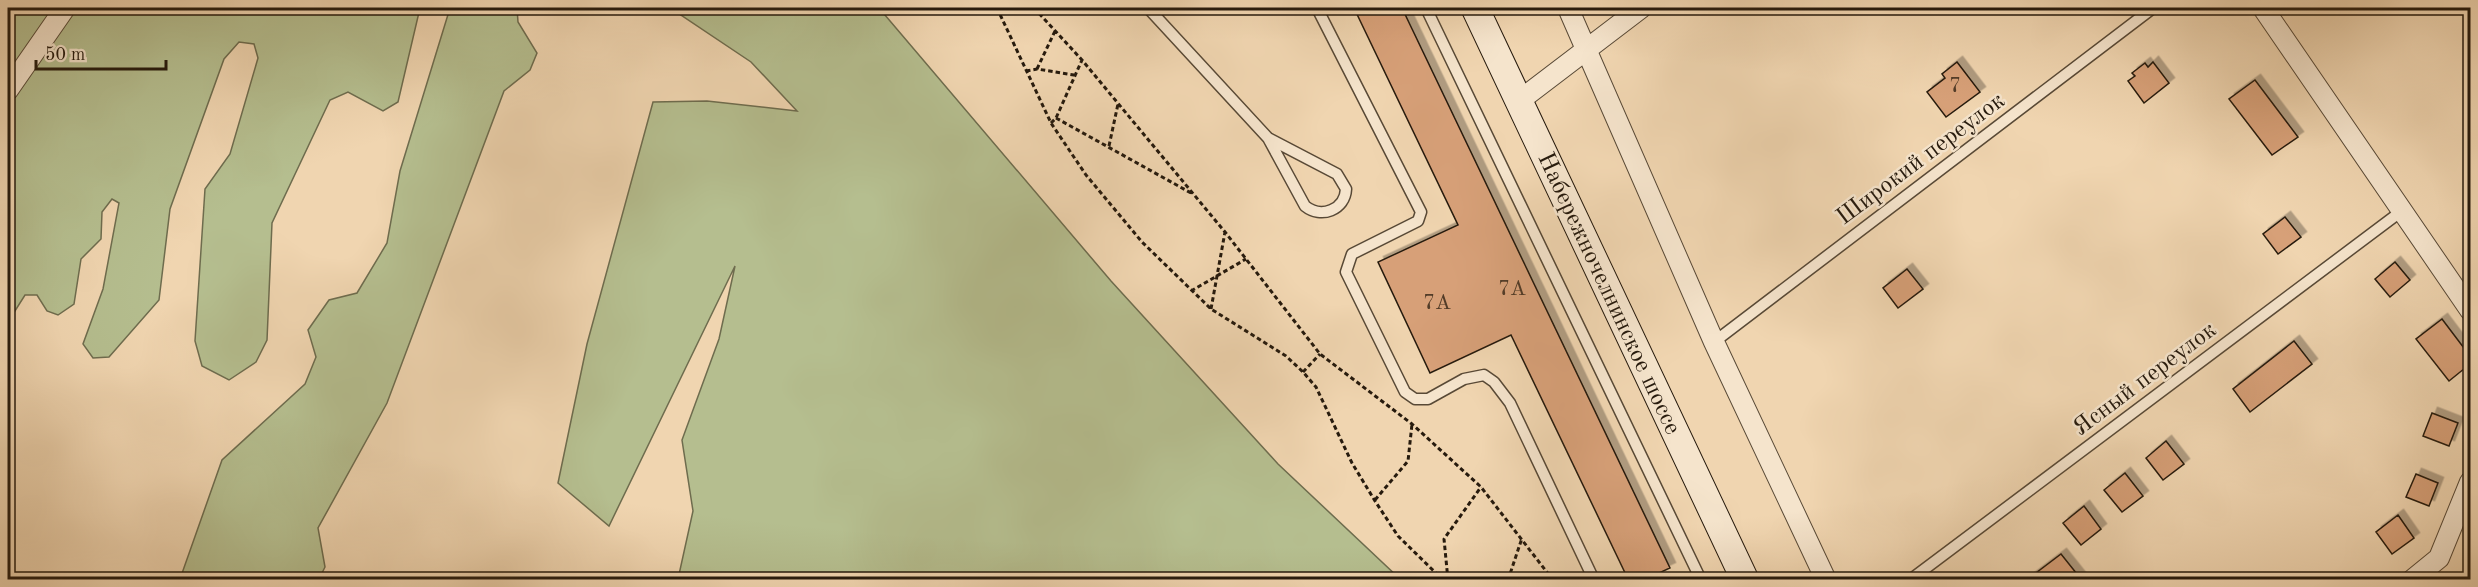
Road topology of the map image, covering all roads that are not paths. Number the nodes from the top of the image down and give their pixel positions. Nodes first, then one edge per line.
1 (65, 8) edge
2 (1148, 8) edge
3 (1317, 8) edge
4 (1426, 8) edge
5 (1475, 8) edge
6 (1568, 8) edge
7 (1641, 8) edge
8 (2153, 8) edge
9 (2263, 8) edge
10 (1587, 50) junction
11 (8, 90) edge
12 (1519, 101) junction
13 (1268, 138) junction
14 (2403, 210) junction
15 (2470, 310) edge
16 (1714, 342) junction
17 (2470, 482) edge
18 (1594, 579) edge
19 (1701, 579) edge
20 (1745, 579) edge
21 (1826, 579) edge
22 (1910, 579) edge
23 (2412, 579) edge

1 - 11 street
2 - 13 lane
3 - 18 lane
4 - 19 lane
5 - 12 main road, Набережночелнинское шоссе
6 - 10 street
7 - 10 street
8 - 16 lane, Широкий переулок
9 - 14 street
10 - 12 street
10 - 16 street
12 - 20 main road, Набережночелнинское шоссе
13 - 13 lane
14 - 15 street
14 - 22 lane, Ясный переулок
16 - 21 street
17 - 23 street

